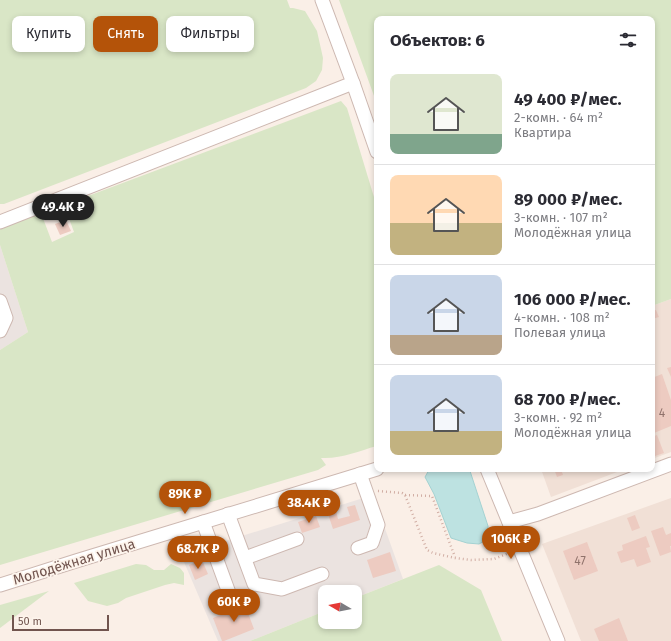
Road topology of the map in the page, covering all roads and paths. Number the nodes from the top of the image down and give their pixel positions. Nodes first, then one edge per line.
1 (322, 0) edge
2 (353, 83) junction
3 (374, 143) edge
4 (0, 222) edge
5 (0, 301) edge
6 (0, 331) edge
7 (671, 464) edge
8 (374, 470) edge
9 (655, 470) edge
10 (488, 472) edge
11 (650, 472) edge
12 (360, 474) junction
13 (366, 489) junction
14 (405, 495) junction
15 (228, 514) junction
16 (203, 522) junction
17 (509, 522) junction
18 (297, 539) dead end
19 (358, 548) dead end
20 (513, 552) dead end
21 (245, 558) junction
22 (455, 558) junction
23 (322, 574) dead end
24 (0, 586) edge
25 (232, 601) dead end
26 (558, 641) edge

1 - 2 street
2 - 3 street
2 - 4 street
5 - 6 street
7 - 9 street
8 - 12 street, Молодёжная улица
10 - 17 street
11 - 17 street
12 - 13 street
12 - 15 street, Молодёжная улица
13 - 14 path
13 - 19 street
14 - 22 path
14 - 22 path
15 - 16 street, Молодёжная улица
15 - 21 street
16 - 24 street, Молодёжная улица
16 - 25 street
17 - 26 street
18 - 21 street
20 - 22 path
21 - 23 street

